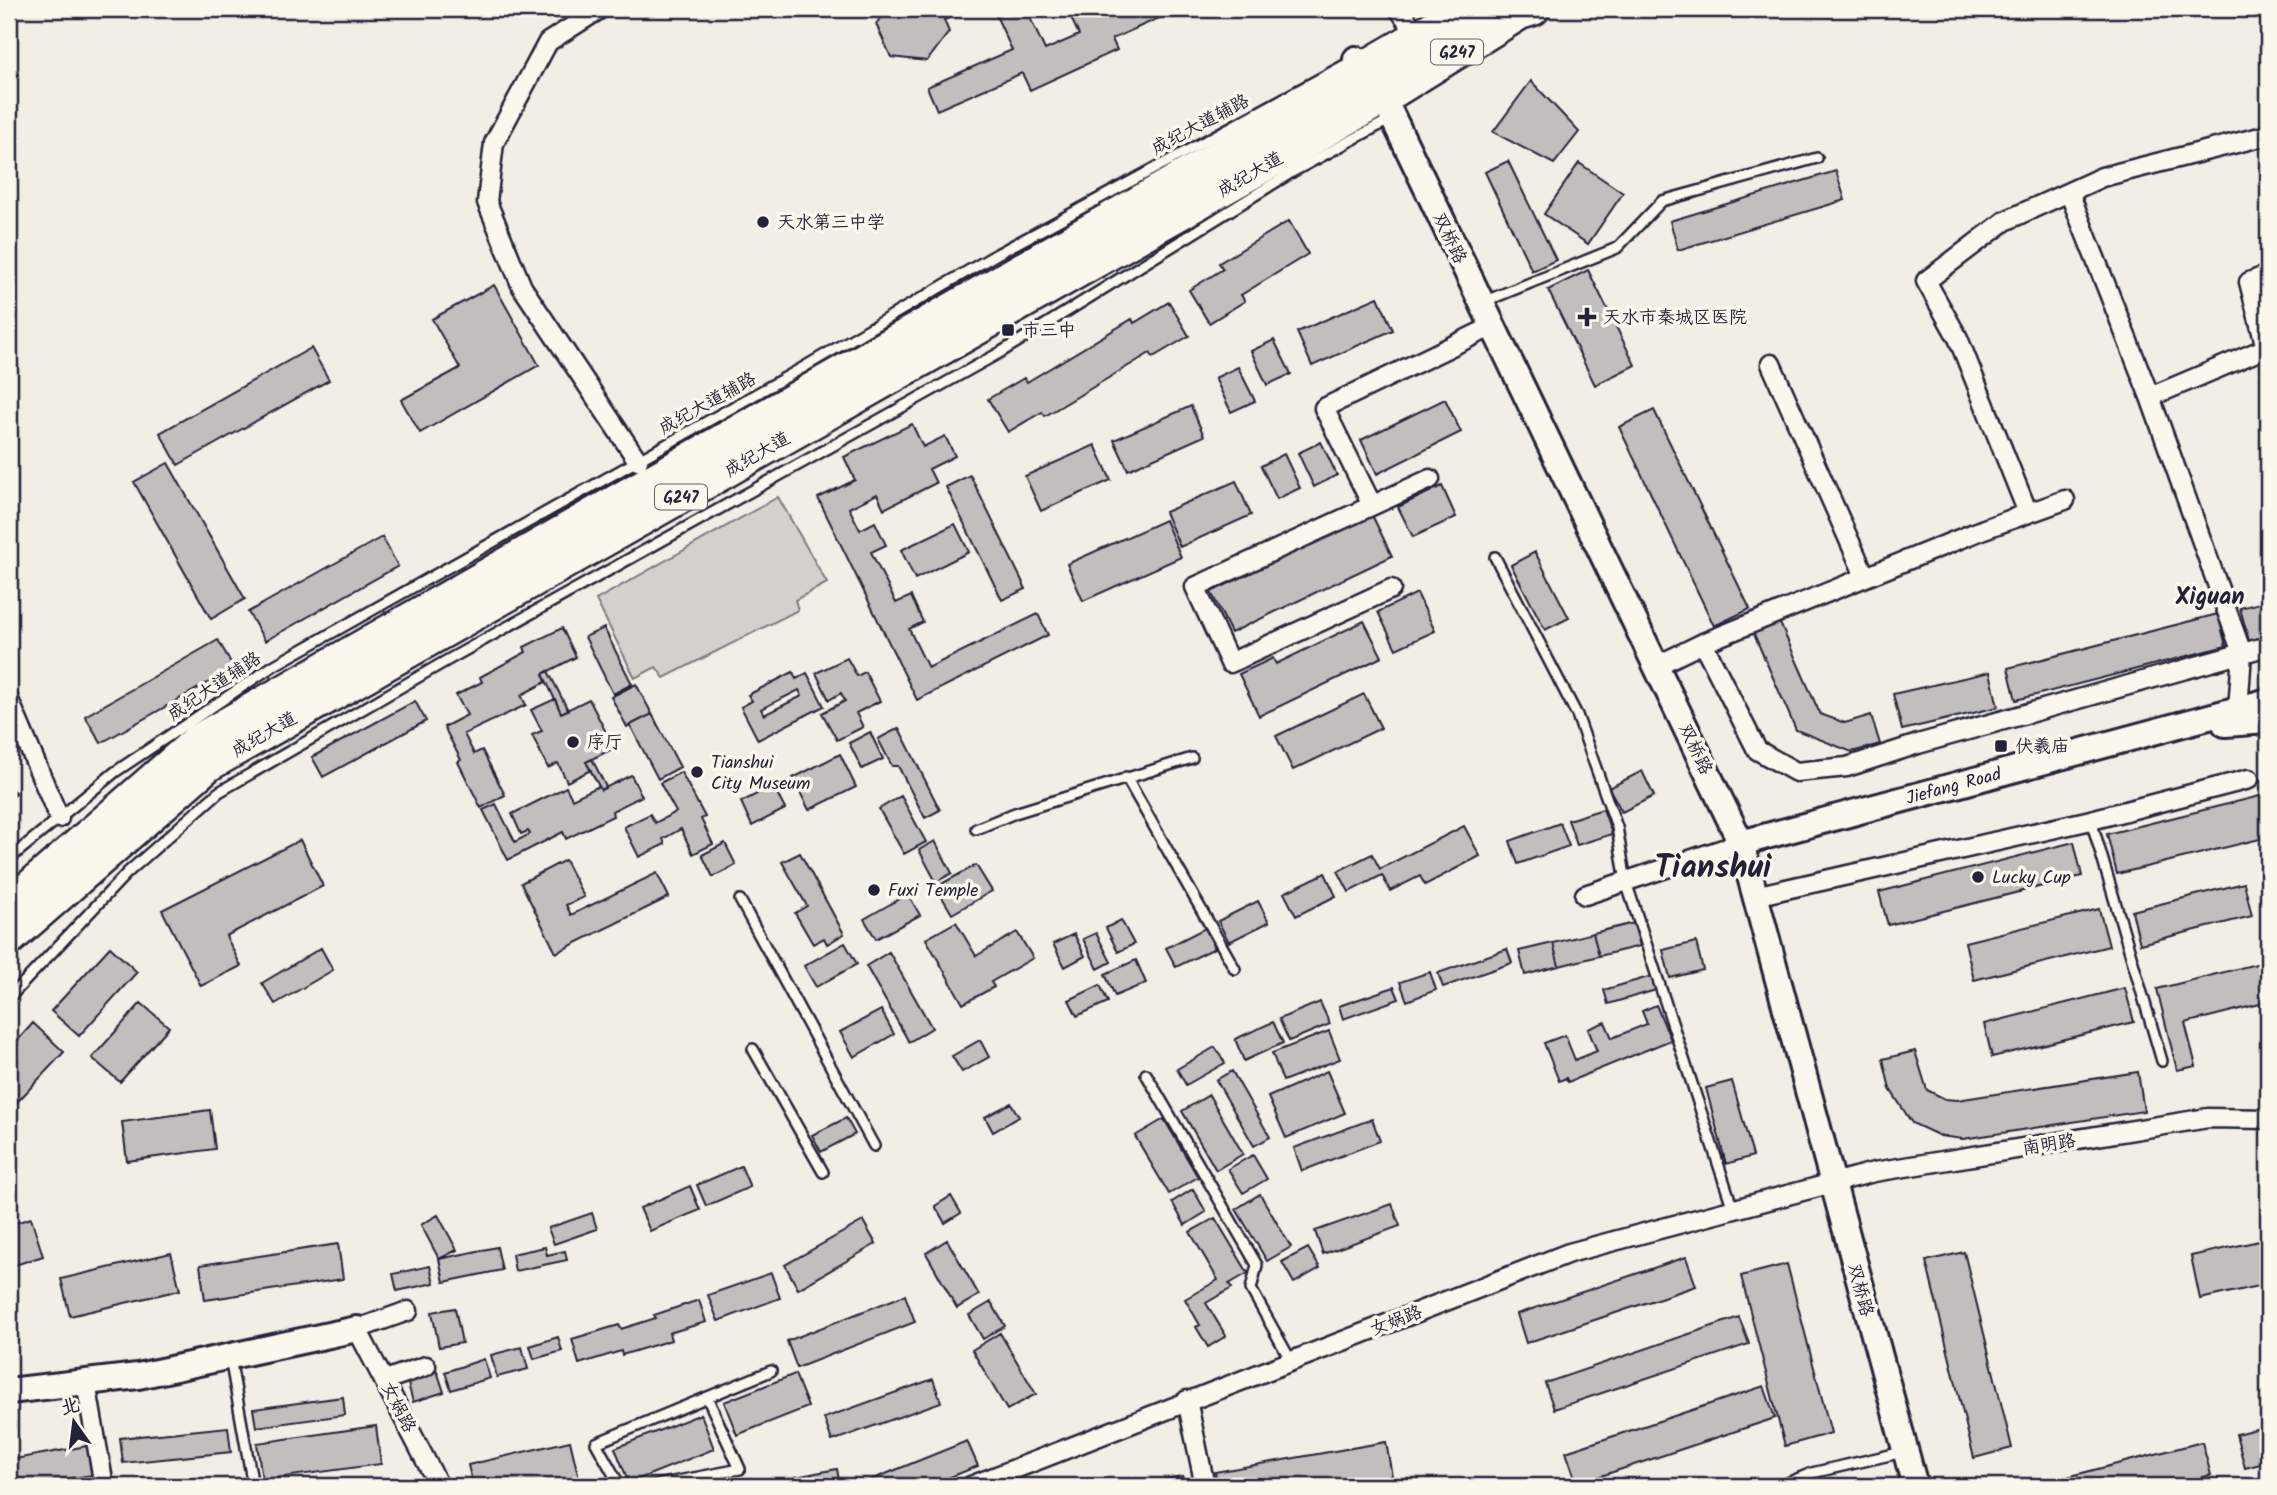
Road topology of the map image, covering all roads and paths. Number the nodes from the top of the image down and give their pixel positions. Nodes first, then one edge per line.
1 (600, 9) edge
2 (1399, 9) edge
3 (1443, 9) edge
4 (1485, 9) edge
5 (1533, 9) edge
6 (1416, 35) junction
7 (1375, 86) junction
8 (2268, 135) edge
9 (1816, 158) dead end
10 (2069, 192) junction
11 (2268, 275) edge
12 (1482, 303) junction
13 (1493, 326) junction
14 (2267, 352) edge
15 (1770, 363) dead end
16 (2150, 397) junction
17 (638, 461) junction
18 (1430, 479) dead end
19 (2064, 500) dead end
20 (1372, 505) junction
21 (2028, 513) junction
22 (1496, 557) dead end
23 (1865, 576) junction
24 (1391, 589) dead end
25 (1703, 643) junction
26 (2268, 646) edge
27 (2242, 653) junction
28 (1656, 666) junction
29 (9, 699) edge
30 (2268, 701) edge
31 (2238, 710) junction
32 (2268, 721) edge
33 (2168, 729) junction
34 (1192, 758) dead end
35 (1126, 777) junction
36 (2249, 779) dead end
37 (59, 817) junction
38 (2091, 820) junction
39 (976, 829) dead end
40 (1741, 843) junction
41 (9, 859) edge
42 (1626, 882) junction
43 (1585, 895) dead end
44 (1755, 896) junction
45 (740, 900) dead end
46 (9, 905) edge
47 (9, 939) edge
48 (1235, 969) dead end
49 (9, 998) edge
50 (753, 1049) dead end
51 (2162, 1060) dead end
52 (1146, 1074) dead end
53 (2268, 1119) edge
54 (874, 1146) dead end
55 (822, 1172) dead end
56 (1832, 1183) junction
57 (1733, 1209) junction
58 (408, 1311) dead end
59 (357, 1329) junction
60 (230, 1356) junction
61 (1291, 1361) junction
62 (426, 1366) dead end
63 (771, 1371) dead end
64 (385, 1380) junction
65 (86, 1383) junction
66 (9, 1391) edge
67 (708, 1397) junction
68 (1187, 1400) junction
69 (1906, 1452) junction
70 (104, 1486) edge
71 (253, 1486) edge
72 (439, 1486) edge
73 (620, 1486) edge
74 (652, 1486) edge
75 (971, 1486) edge
76 (1205, 1486) edge
77 (1780, 1486) edge
78 (1915, 1486) edge

1 - 17 street
2 - 6 street
3 - 6 lane
4 - 6 highway, 成纪大道 / G247
5 - 7 highway, 成纪大道 / G247
6 - 7 highway, 成纪大道 / G247
7 - 12 main road, 双桥路
7 - 17 lane, 成纪大道辅路
7 - 46 highway, 成纪大道 / G247
7 - 47 highway, 成纪大道 / G247
7 - 49 lane
8 - 10 street
9 - 12 lane
10 - 16 street
10 - 21 street
11 - 14 street
12 - 13 main road, 双桥路
13 - 20 street
13 - 28 main road, 双桥路
14 - 16 street
15 - 23 street
16 - 27 street
17 - 37 lane, 成纪大道辅路
18 - 20 street
19 - 21 street
20 - 24 street
21 - 23 street
22 - 42 lane
23 - 25 street
25 - 27 street
25 - 28 street
26 - 27 street
27 - 31 street
28 - 40 main road, 双桥路
29 - 37 street
30 - 31 main road, Jiefang Road
31 - 33 main road, Jiefang Road
32 - 33 main road, Jiefang Road
33 - 40 main road, Jiefang Road
34 - 35 lane
35 - 39 lane
35 - 48 lane
36 - 38 street
37 - 41 lane, 成纪大道辅路
38 - 44 street
38 - 51 lane
40 - 42 street
40 - 44 main road, 双桥路
42 - 43 street
42 - 57 lane
44 - 56 main road, 双桥路
45 - 54 lane
50 - 55 lane
52 - 61 lane
53 - 56 street, 南明路
56 - 57 street, 女娲路
56 - 69 main road, 双桥路
57 - 61 street, 女娲路
58 - 59 street
59 - 60 main road
59 - 64 street, 女娲路
60 - 65 main road
60 - 71 lane
61 - 68 street, 女娲路
62 - 64 street
63 - 67 lane
64 - 72 street, 女娲路
65 - 66 main road
65 - 70 street
67 - 73 lane
67 - 74 lane
68 - 75 street, 女娲路
68 - 76 street
69 - 77 lane
69 - 78 main road, 双桥路

